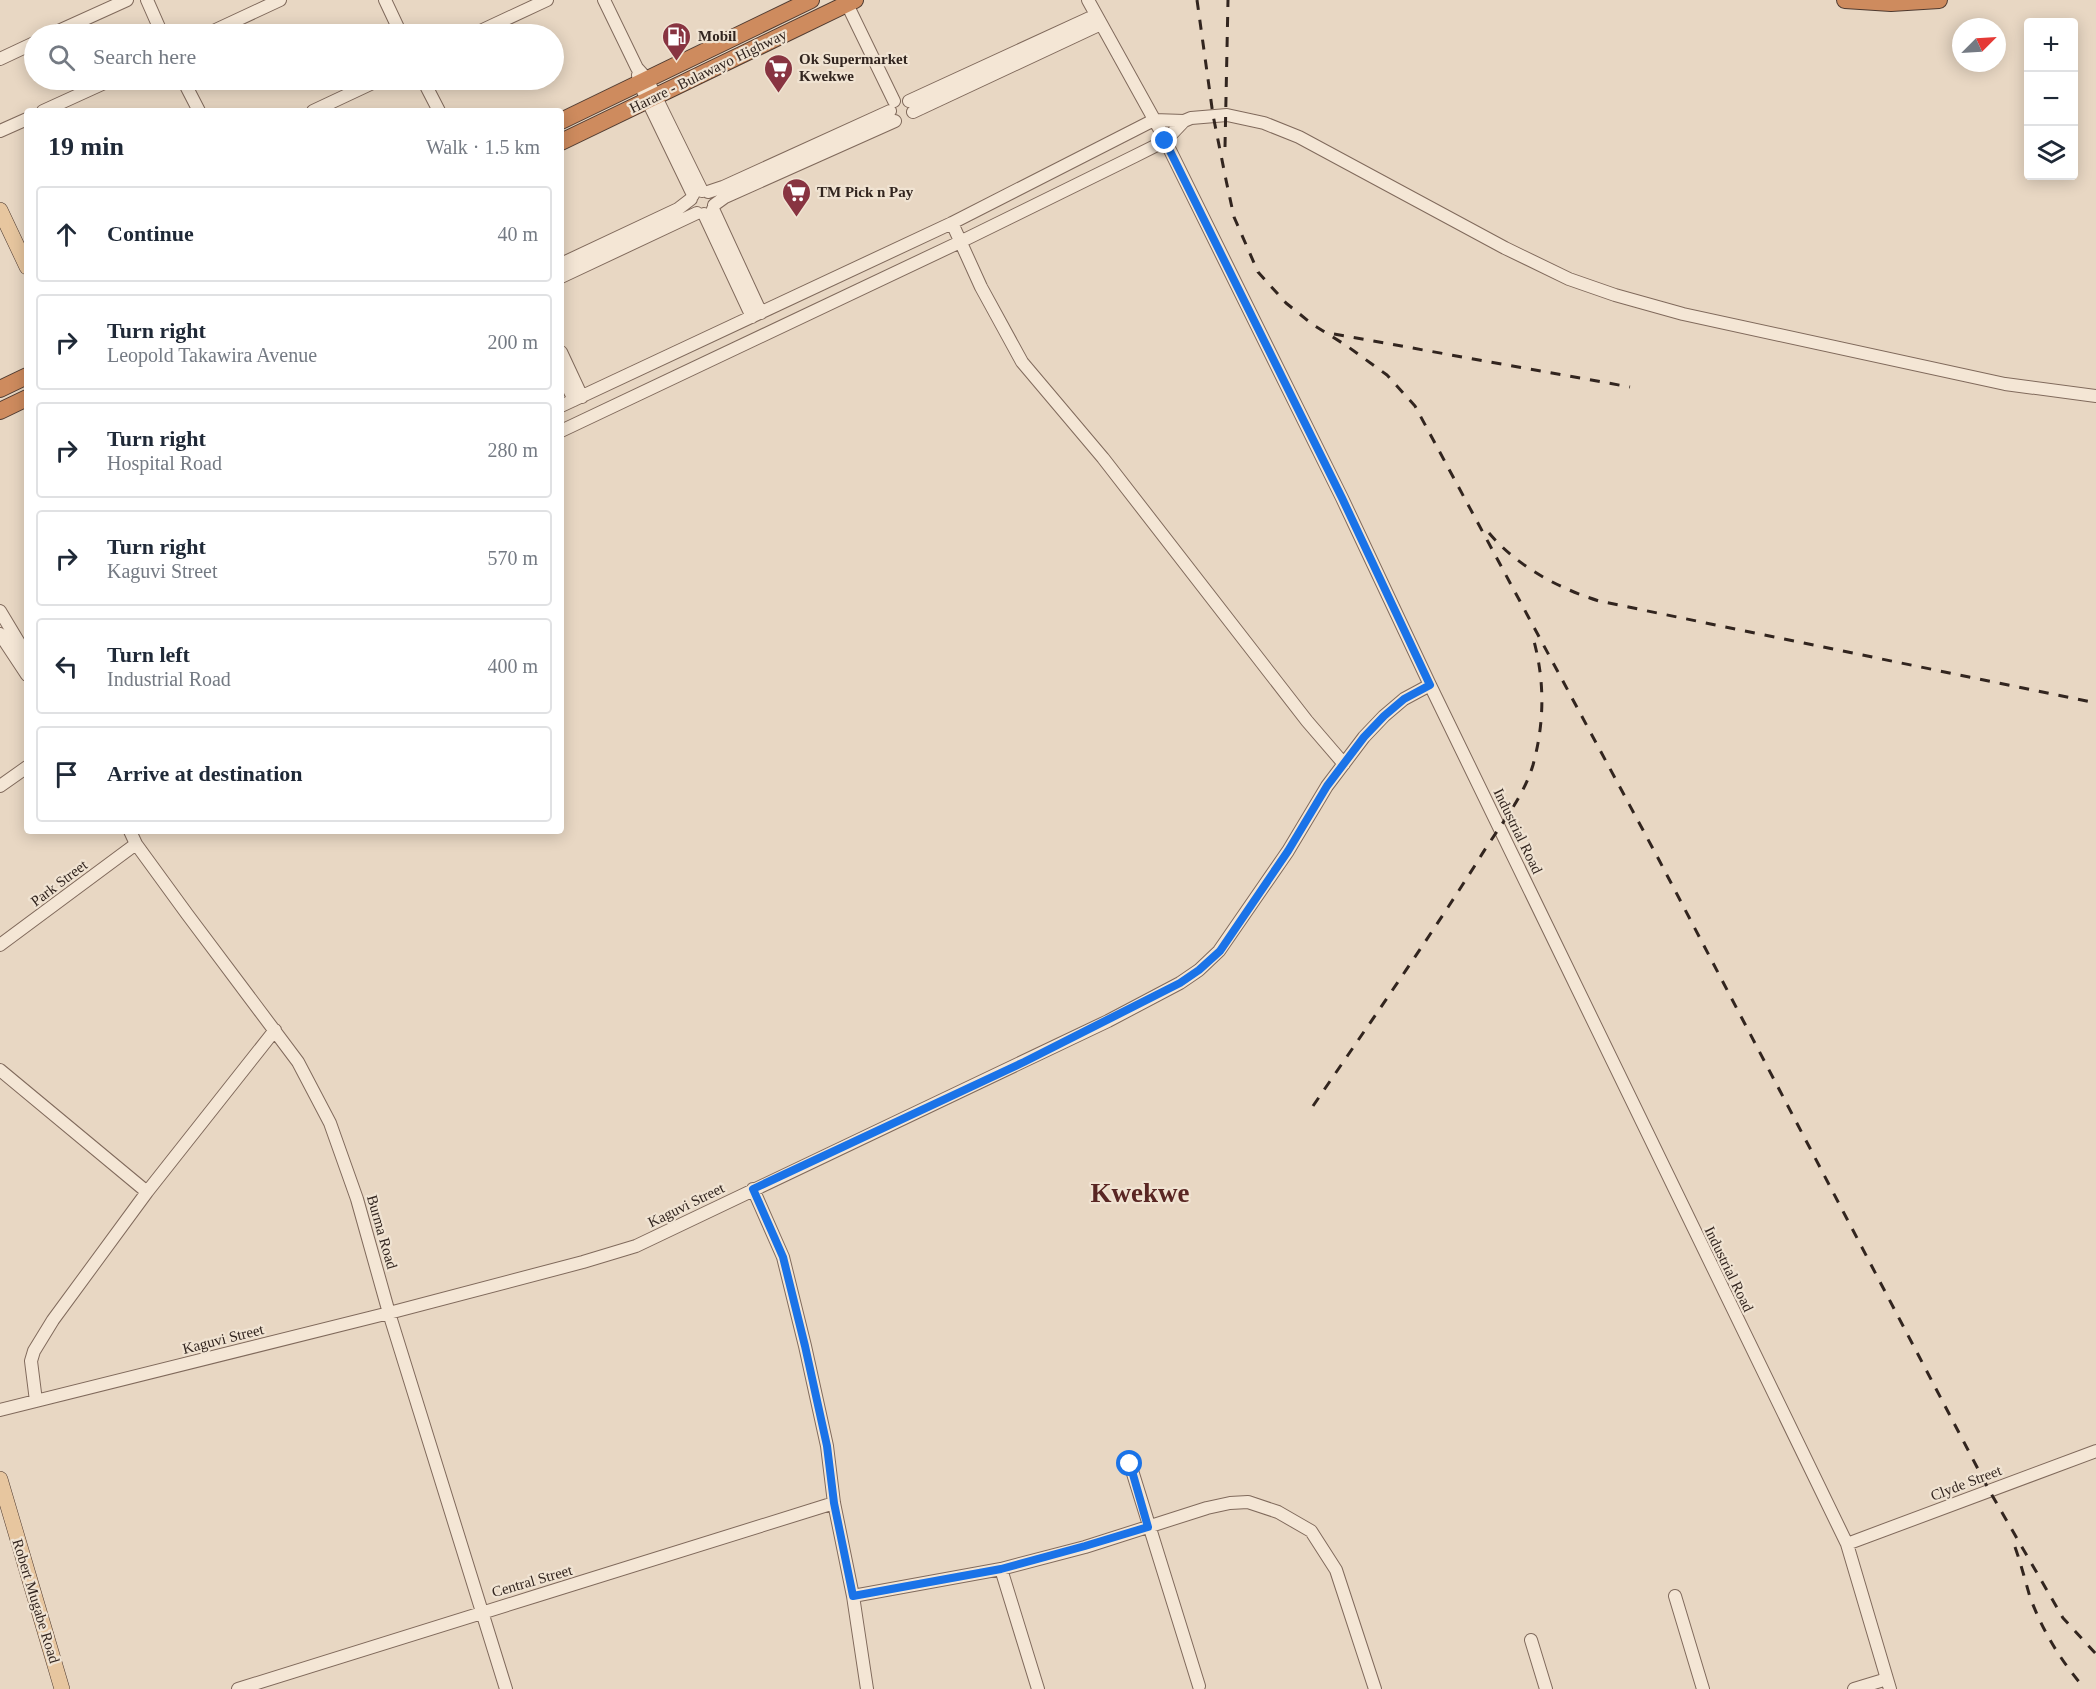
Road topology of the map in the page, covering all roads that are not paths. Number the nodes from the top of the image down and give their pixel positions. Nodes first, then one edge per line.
1 (127, 0) edge
2 (147, 0) edge
3 (280, 0) edge
4 (385, 0) edge
5 (547, 0) edge
6 (604, 0) edge
7 (811, 0) edge
8 (1088, 0) edge
9 (1845, 0) edge
10 (1939, 0) edge
11 (849, 1) edge
12 (1098, 20) junction
13 (74, 24) edge
14 (158, 24) edge
15 (228, 24) edge
16 (396, 24) edge
17 (495, 24) edge
18 (24, 48) edge
19 (0, 59) edge
20 (641, 77) junction
21 (89, 90) edge
22 (188, 90) edge
23 (358, 90) edge
24 (428, 90) edge
25 (651, 99) junction
26 (911, 107) junction
27 (50, 108) edge
28 (197, 108) edge
29 (319, 108) edge
30 (437, 108) edge
31 (893, 111) junction
32 (564, 119) edge
33 (24, 120) edge
34 (1154, 120) junction
35 (1184, 121) junction
36 (0, 131) edge
37 (564, 141) edge
38 (1165, 141) junction
39 (699, 194) junction
40 (0, 210) edge
41 (707, 210) junction
42 (951, 223) junction
43 (960, 242) junction
44 (23, 248) edge
45 (564, 263) edge
46 (564, 276) edge
47 (834, 278) junction
48 (843, 297) junction
49 (756, 315) junction
50 (564, 360) edge
51 (24, 377) edge
52 (564, 377) edge
53 (0, 389) edge
54 (2096, 396) edge
55 (578, 398) junction
56 (24, 399) edge
57 (564, 405) edge
58 (0, 411) edge
59 (564, 430) edge
60 (0, 611) edge
61 (0, 634) edge
62 (24, 651) edge
63 (24, 670) edge
64 (1430, 685) junction
65 (1344, 764) junction
66 (24, 769) edge
67 (0, 786) edge
68 (131, 834) edge
69 (136, 844) junction
70 (0, 945) edge
71 (275, 1030) junction
72 (0, 1070) edge
73 (753, 1189) junction
74 (147, 1192) junction
75 (390, 1313) junction
76 (36, 1401) junction
77 (0, 1410) edge
78 (2096, 1451) edge
79 (1130, 1464) dead end
80 (0, 1479) edge
81 (834, 1503) junction
82 (1148, 1527) junction
83 (1847, 1544) junction
84 (1001, 1569) junction
85 (853, 1596) junction
86 (1675, 1596) dead end
87 (482, 1611) junction
88 (1531, 1640) dead end
89 (1888, 1684) edge
90 (1199, 1686) dead end
91 (62, 1689) edge
92 (238, 1689) edge
93 (507, 1689) edge
94 (867, 1689) edge
95 (1038, 1689) edge
96 (1375, 1689) edge
97 (1546, 1689) edge
98 (1703, 1689) edge
99 (1854, 1689) edge

1 - 13 street
2 - 14 street
3 - 15 street
4 - 16 street
5 - 17 street
6 - 20 street
7 - 20 highway, Harare - Bulawayo Highway
8 - 12 street, Industrial Road
9 - 10 highway
11 - 25 highway, Harare - Bulawayo Highway
11 - 31 street
12 - 26 street
12 - 34 street, Industrial Road
18 - 19 street
20 - 25 street
20 - 32 highway, Harare - Bulawayo Highway
21 - 27 street
22 - 28 street
23 - 29 street
24 - 30 street
25 - 37 highway, Harare - Bulawayo Highway
25 - 39 street
26 - 31 street
26 - 31 street
31 - 39 street
31 - 41 street
33 - 36 street
34 - 35 street
34 - 38 street, Industrial Road
34 - 42 street
35 - 38 street
35 - 54 street
38 - 43 street
38 - 64 street, Industrial Road
39 - 41 street
39 - 41 street
39 - 45 street
40 - 44 main road
41 - 46 street
41 - 49 street
42 - 43 street
42 - 47 street
43 - 48 street
43 - 65 street
47 - 48 street
47 - 49 street
48 - 59 street
49 - 55 street
50 - 55 street
51 - 53 highway
52 - 55 street
55 - 57 street
56 - 58 highway
60 - 62 street
61 - 63 street
64 - 65 street, Kaguvi Street
64 - 83 street, Industrial Road
65 - 73 street, Kaguvi Street
66 - 67 street
68 - 69 street, Burma Road
69 - 70 street, Park Street
69 - 71 street, Burma Road
71 - 74 street
71 - 75 street, Burma Road
72 - 74 street
73 - 75 street, Kaguvi Street
73 - 81 street
74 - 76 street
75 - 76 street, Kaguvi Street
75 - 87 street, Burma Road
76 - 77 street, Kaguvi Street
78 - 83 street, Clyde Street
79 - 82 street
80 - 91 main road, Robert Mugabe Road
81 - 85 street
81 - 87 street, Central Street
82 - 84 street
82 - 90 street
82 - 96 street
83 - 89 street, Industrial Road
84 - 85 street
84 - 95 street
85 - 94 street
86 - 98 street
87 - 92 street, Central Street
87 - 93 street, Burma Road
88 - 97 street
89 - 99 street

